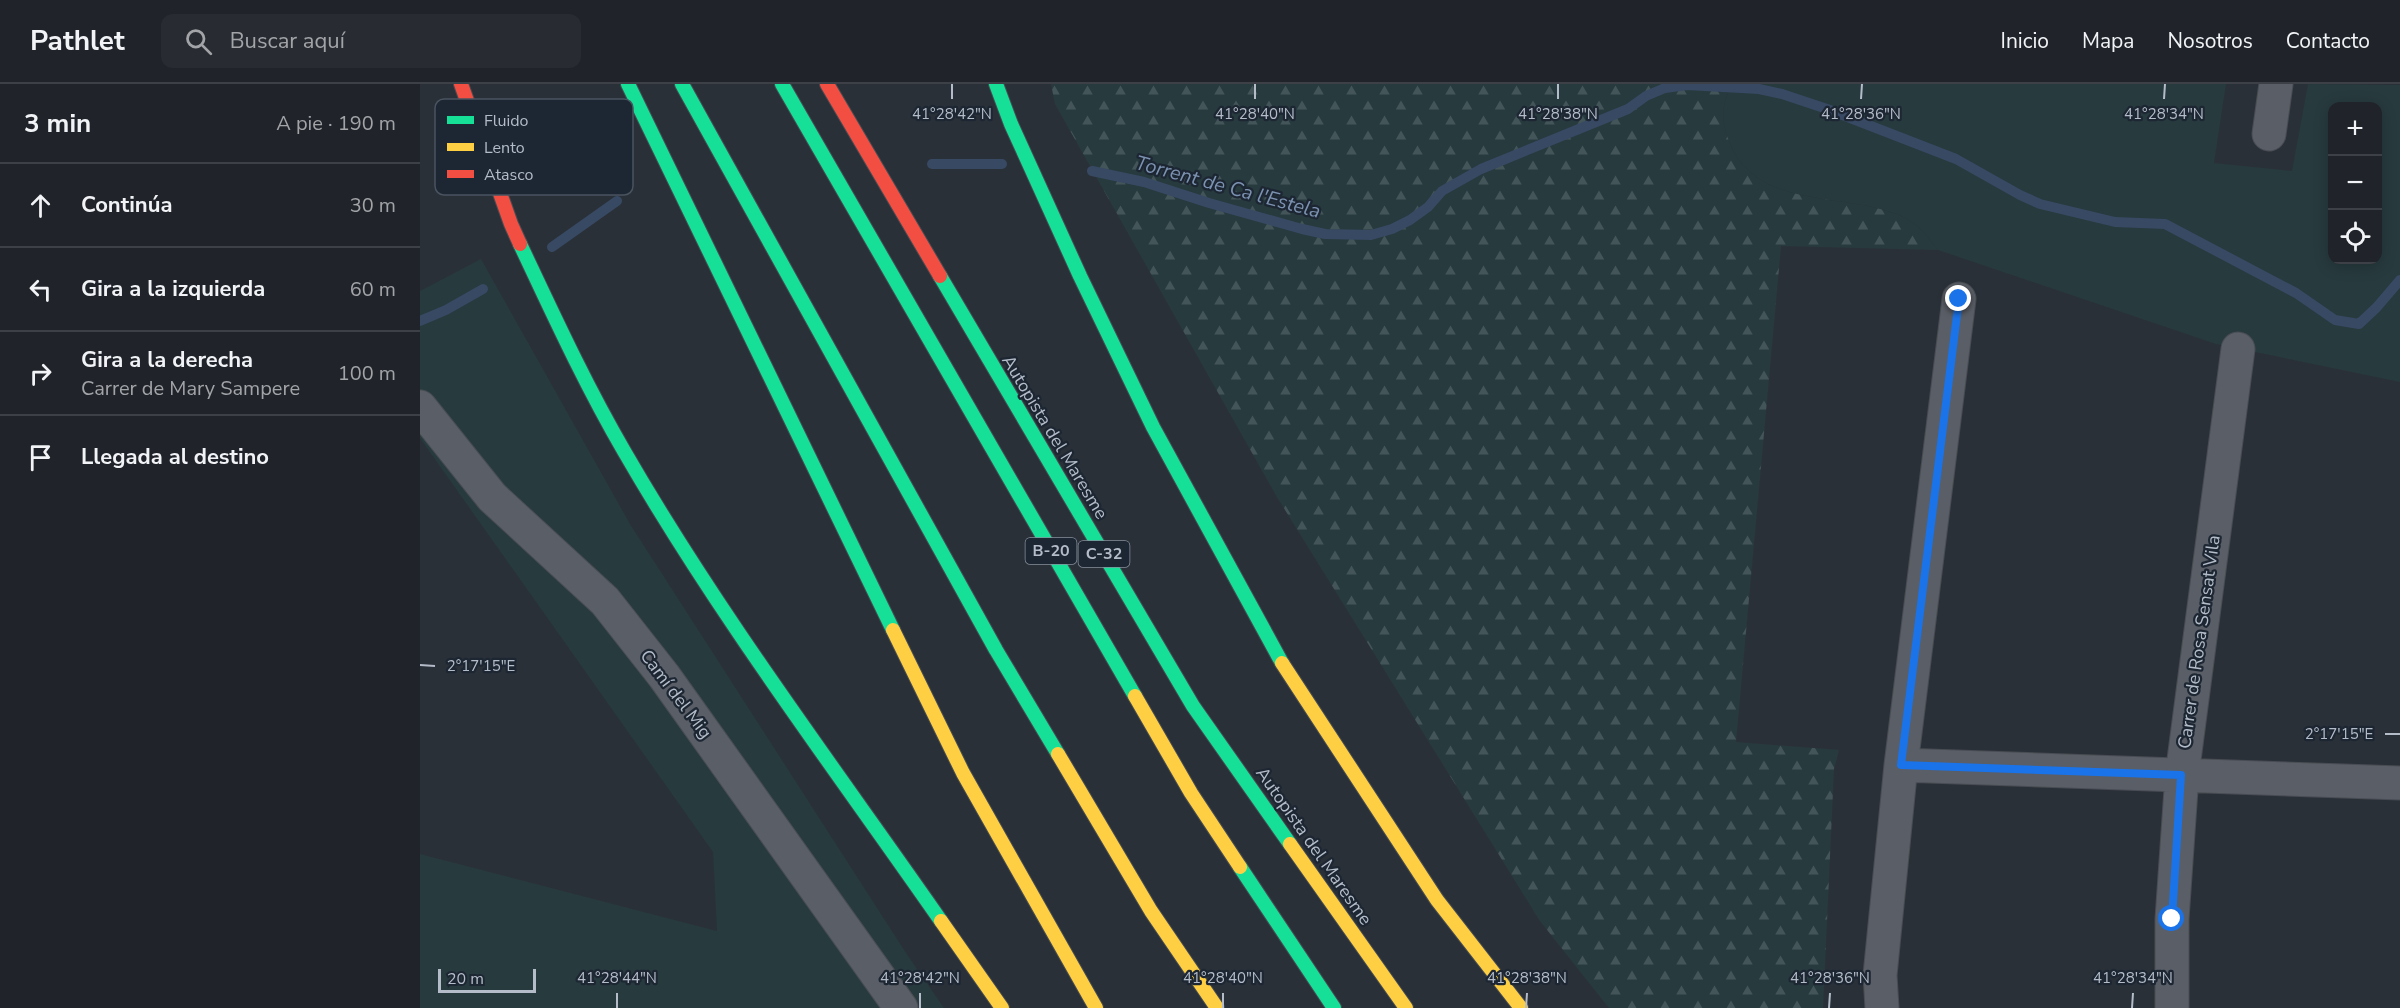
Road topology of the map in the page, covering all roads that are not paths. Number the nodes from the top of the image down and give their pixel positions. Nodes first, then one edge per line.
1 (461, 84) edge
2 (628, 84) edge
3 (682, 84) edge
4 (782, 84) edge
5 (827, 84) edge
6 (996, 84) edge
7 (2276, 84) edge
8 (466, 99) edge
9 (2269, 134) dead end
10 (501, 195) edge
11 (1959, 299) dead end
12 (2238, 349) dead end
13 (420, 407) edge
14 (1901, 765) junction
15 (2181, 775) junction
16 (2400, 783) edge
17 (901, 1008) edge
18 (1002, 1008) edge
19 (1096, 1008) edge
20 (1217, 1008) edge
21 (1334, 1008) edge
22 (1406, 1008) edge
23 (1521, 1008) edge
24 (1882, 1008) edge
25 (2172, 1008) edge

1 - 8 highway
2 - 19 highway
3 - 20 highway
4 - 21 highway, B-20
5 - 22 highway, Autopista del Maresme / C-32
6 - 23 highway
7 - 9 street
10 - 18 highway
11 - 14 street
12 - 15 street, Carrer de Rosa Sensat Vila
13 - 17 street, Camí del Mig
14 - 15 street
14 - 24 street
15 - 16 street
15 - 25 street, Carrer de Rosa Sensat Vila

